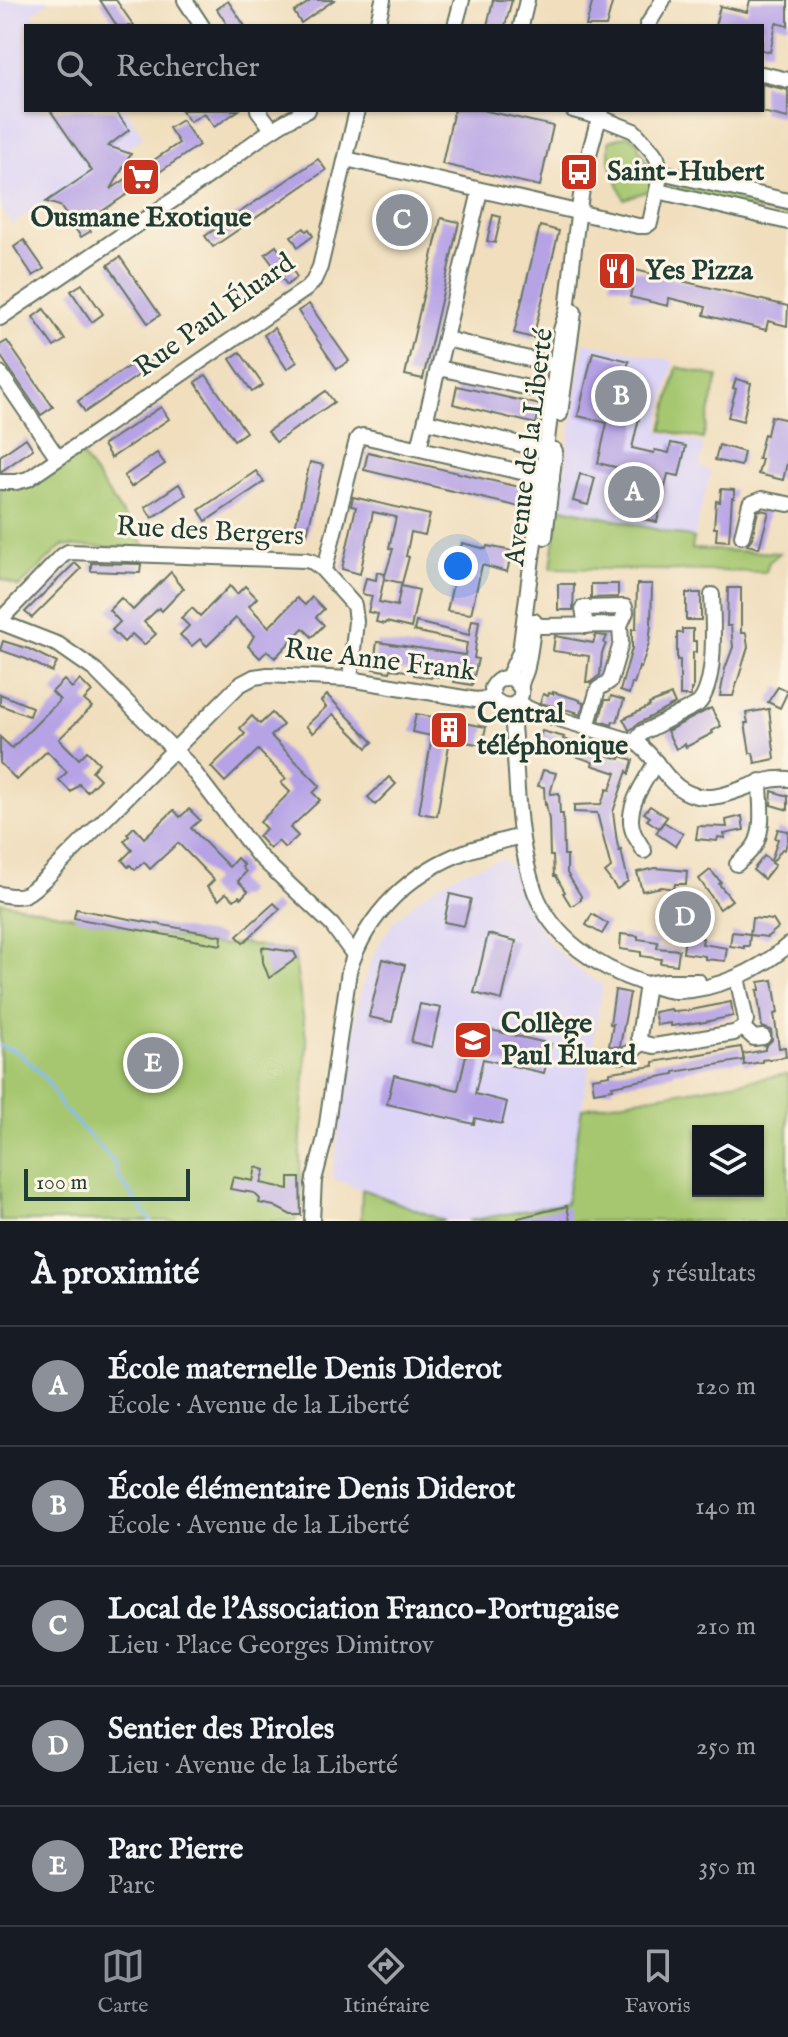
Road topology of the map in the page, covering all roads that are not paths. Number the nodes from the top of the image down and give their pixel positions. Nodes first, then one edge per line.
1 (185, 0) edge
2 (383, 0) edge
3 (462, 0) edge
4 (527, 0) edge
5 (655, 0) edge
6 (663, 0) edge
7 (201, 24) edge
8 (377, 24) edge
9 (456, 24) edge
10 (521, 24) edge
11 (640, 24) edge
12 (648, 24) edge
13 (764, 74) edge
14 (788, 80) edge
15 (259, 112) edge
16 (304, 112) edge
17 (357, 112) edge
18 (602, 112) edge
19 (272, 129) junction
20 (346, 159) junction
21 (661, 172) junction
22 (480, 191) junction
23 (658, 191) junction
24 (788, 201) edge
25 (579, 212) junction
26 (788, 222) edge
27 (0, 318) edge
28 (446, 339) junction
29 (562, 367) junction
30 (439, 368) junction
31 (0, 373) edge
32 (558, 395) junction
33 (426, 421) junction
34 (419, 448) junction
35 (551, 450) junction
36 (58, 458) junction
37 (547, 478) junction
38 (0, 482) edge
39 (788, 504) edge
40 (742, 536) dead end
41 (322, 569) junction
42 (712, 595) dead end
43 (0, 622) edge
44 (529, 624) junction
45 (508, 677) junction
46 (350, 679) junction
47 (493, 698) junction
48 (516, 698) junction
49 (587, 727) junction
50 (635, 742) junction
51 (174, 749) junction
52 (656, 762) junction
53 (788, 779) edge
54 (760, 781) junction
55 (521, 836) junction
56 (644, 851) dead end
57 (737, 864) dead end
58 (0, 894) edge
59 (332, 925) junction
60 (363, 936) junction
61 (788, 945) edge
62 (354, 955) junction
63 (737, 977) junction
64 (647, 984) junction
65 (743, 1028) junction
66 (763, 1037) dead end
67 (642, 1043) junction
68 (621, 1056) dead end
69 (312, 1221) edge

1 - 7 street
2 - 8 street
3 - 9 street
4 - 10 street
5 - 11 street
6 - 12 street
13 - 14 street
15 - 19 street
16 - 19 street
17 - 20 street, Rue Paul Éluard
18 - 21 street
18 - 25 street, Avenue de la Liberté
19 - 27 street
20 - 22 street
20 - 36 street, Rue Paul Éluard
21 - 23 street
21 - 24 street
22 - 25 street
22 - 28 street
23 - 25 street
23 - 26 street
25 - 29 street, Avenue de la Liberté
28 - 29 street
28 - 30 street
29 - 32 street, Avenue de la Liberté
30 - 32 street
30 - 33 street
31 - 36 street
32 - 35 street, Avenue de la Liberté
33 - 34 street
33 - 35 street
34 - 37 street
34 - 41 street
35 - 37 street, Avenue de la Liberté
36 - 38 street, Rue Paul Éluard
37 - 44 street, Avenue de la Liberté
39 - 40 street
41 - 43 street, Rue des Bergers
41 - 46 street, Rue des Bergers
42 - 50 street
43 - 51 street
44 - 45 street, Avenue de la Liberté
44 - 48 street, Avenue de la Liberté
44 - 49 street
45 - 47 street
45 - 48 street
46 - 47 street, Rue Anne Frank
46 - 51 street, Rue Anne Frank
47 - 48 street
48 - 49 street
48 - 55 street, Avenue de la Liberté
49 - 50 street
50 - 52 street
51 - 58 street, Rue Anne Frank
51 - 59 street
52 - 54 street
52 - 56 street
53 - 54 street
54 - 57 street
55 - 60 street
55 - 64 street, Avenue de la Liberté
59 - 60 street
59 - 62 street
60 - 62 street
61 - 63 street, Avenue de la Liberté
62 - 69 street
63 - 64 street, Avenue de la Liberté
63 - 65 street
64 - 67 street
65 - 66 street
65 - 67 street
67 - 68 street

